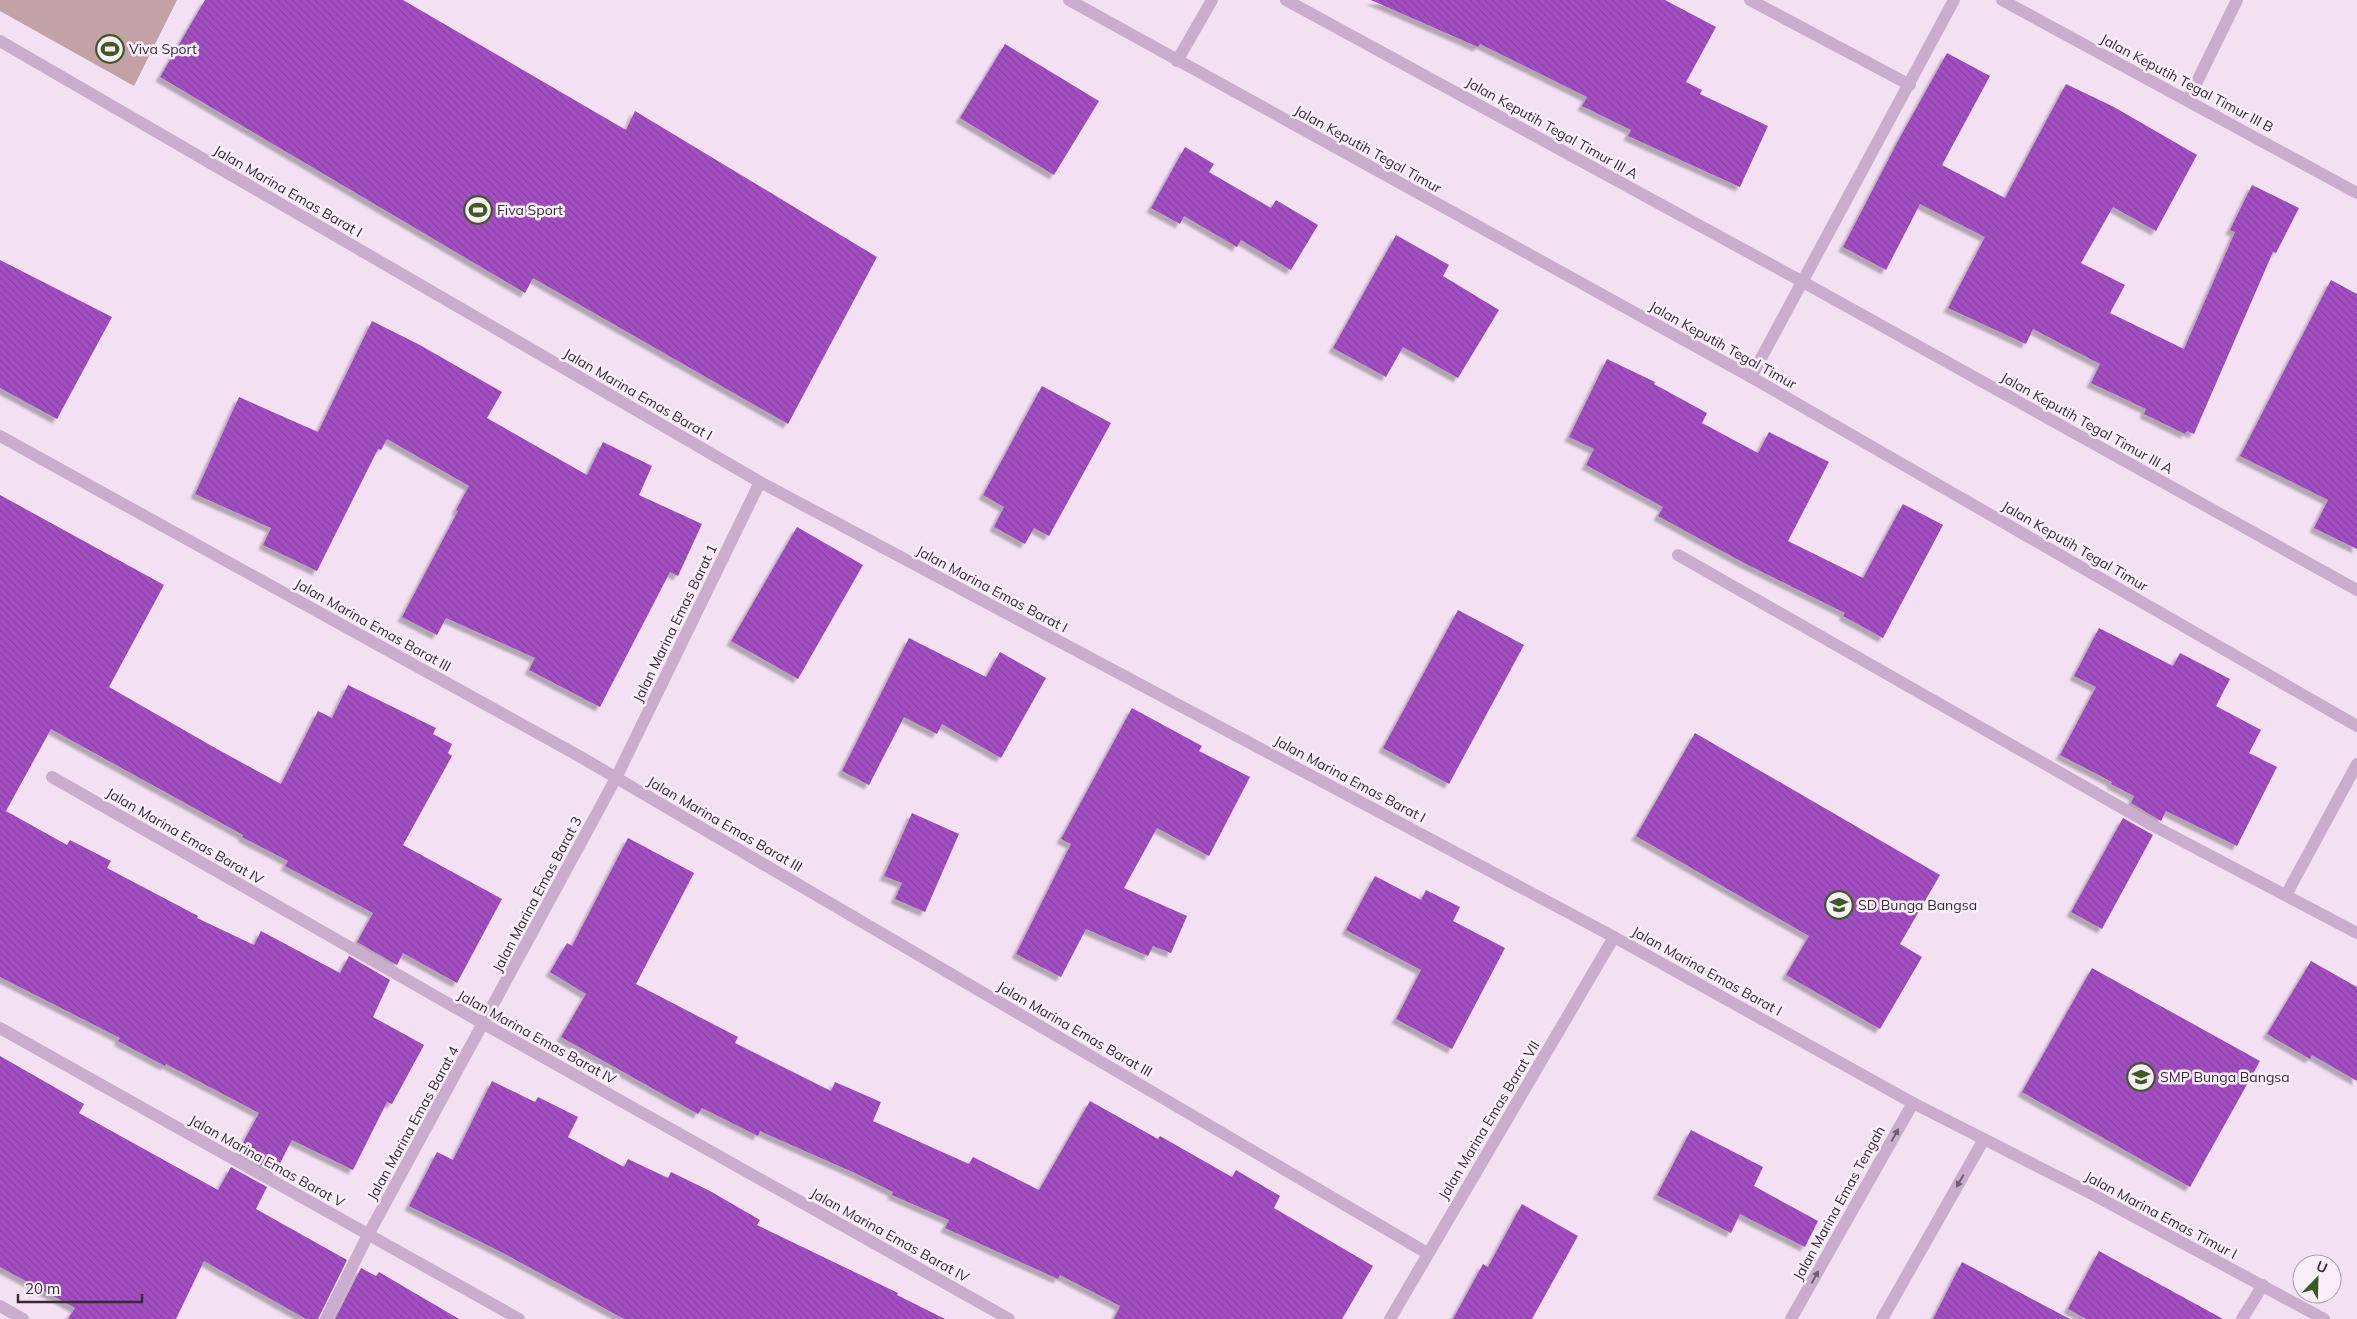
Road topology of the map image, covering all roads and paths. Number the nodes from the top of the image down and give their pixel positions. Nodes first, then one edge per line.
1 (1069, 0) edge
2 (1212, 0) edge
3 (1286, 0) edge
4 (1750, 0) edge
5 (1954, 0) edge
6 (2002, 0) edge
7 (2237, 0) edge
8 (0, 42) edge
9 (1177, 61) junction
10 (1910, 85) junction
11 (2188, 100) junction
12 (2357, 193) edge
13 (1803, 282) junction
14 (1751, 377) junction
15 (0, 436) edge
16 (760, 482) junction
17 (1678, 555) dead end
18 (2357, 590) edge
19 (2357, 726) edge
20 (2357, 764) edge
21 (52, 777) dead end
22 (616, 778) junction
23 (2286, 895) junction
24 (2357, 933) edge
25 (1614, 937) junction
26 (484, 1024) junction
27 (0, 1028) edge
28 (1913, 1103) junction
29 (1984, 1139) junction
30 (368, 1236) junction
31 (1427, 1253) junction
32 (2263, 1286) junction
33 (0, 1306) edge
34 (23, 1319) edge
35 (326, 1319) edge
36 (519, 1319) edge
37 (1009, 1319) edge
38 (1390, 1319) edge
39 (1790, 1319) edge
40 (1882, 1319) edge
41 (2242, 1319) edge
42 (2324, 1319) edge

1 - 9 street, Jalan Keputih Tegal Timur
2 - 9 street
3 - 13 street, Jalan Keputih Tegal Timur III A
4 - 10 street
5 - 10 street
6 - 11 street, Jalan Keputih Tegal Timur III B
7 - 11 street
8 - 16 street, Jalan Marina Emas Barat I
9 - 14 street, Jalan Keputih Tegal Timur
10 - 13 street
11 - 12 street, Jalan Keputih Tegal Timur III B
13 - 14 street
13 - 18 street, Jalan Keputih Tegal Timur III A
14 - 19 street, Jalan Keputih Tegal Timur
15 - 22 street, Jalan Marina Emas Barat III
16 - 22 street, Jalan Marina Emas Barat 1
16 - 25 street, Jalan Marina Emas Barat I
17 - 23 street
20 - 23 street
21 - 26 street, Jalan Marina Emas Barat IV
22 - 26 street, Jalan Marina Emas Barat 3
22 - 31 street, Jalan Marina Emas Barat III
23 - 24 street
25 - 28 street, Jalan Marina Emas Barat I
25 - 31 street, Jalan Marina Emas Barat VII
26 - 30 street, Jalan Marina Emas Barat 4
26 - 37 street, Jalan Marina Emas Barat IV
27 - 30 street, Jalan Marina Emas Barat V
28 - 29 street, Jalan Marina Emas Barat I
39 -> 28 street, Jalan Marina Emas Tengah
29 - 32 street, Jalan Marina Emas Timur I
29 -> 40 street
30 - 35 street, Jalan Marina Emas Barat 4
30 - 36 street, Jalan Marina Emas Barat V
31 - 38 street, Jalan Marina Emas Barat VII
32 - 41 street
32 - 42 street, Jalan Marina Emas Timur I
33 - 34 street

